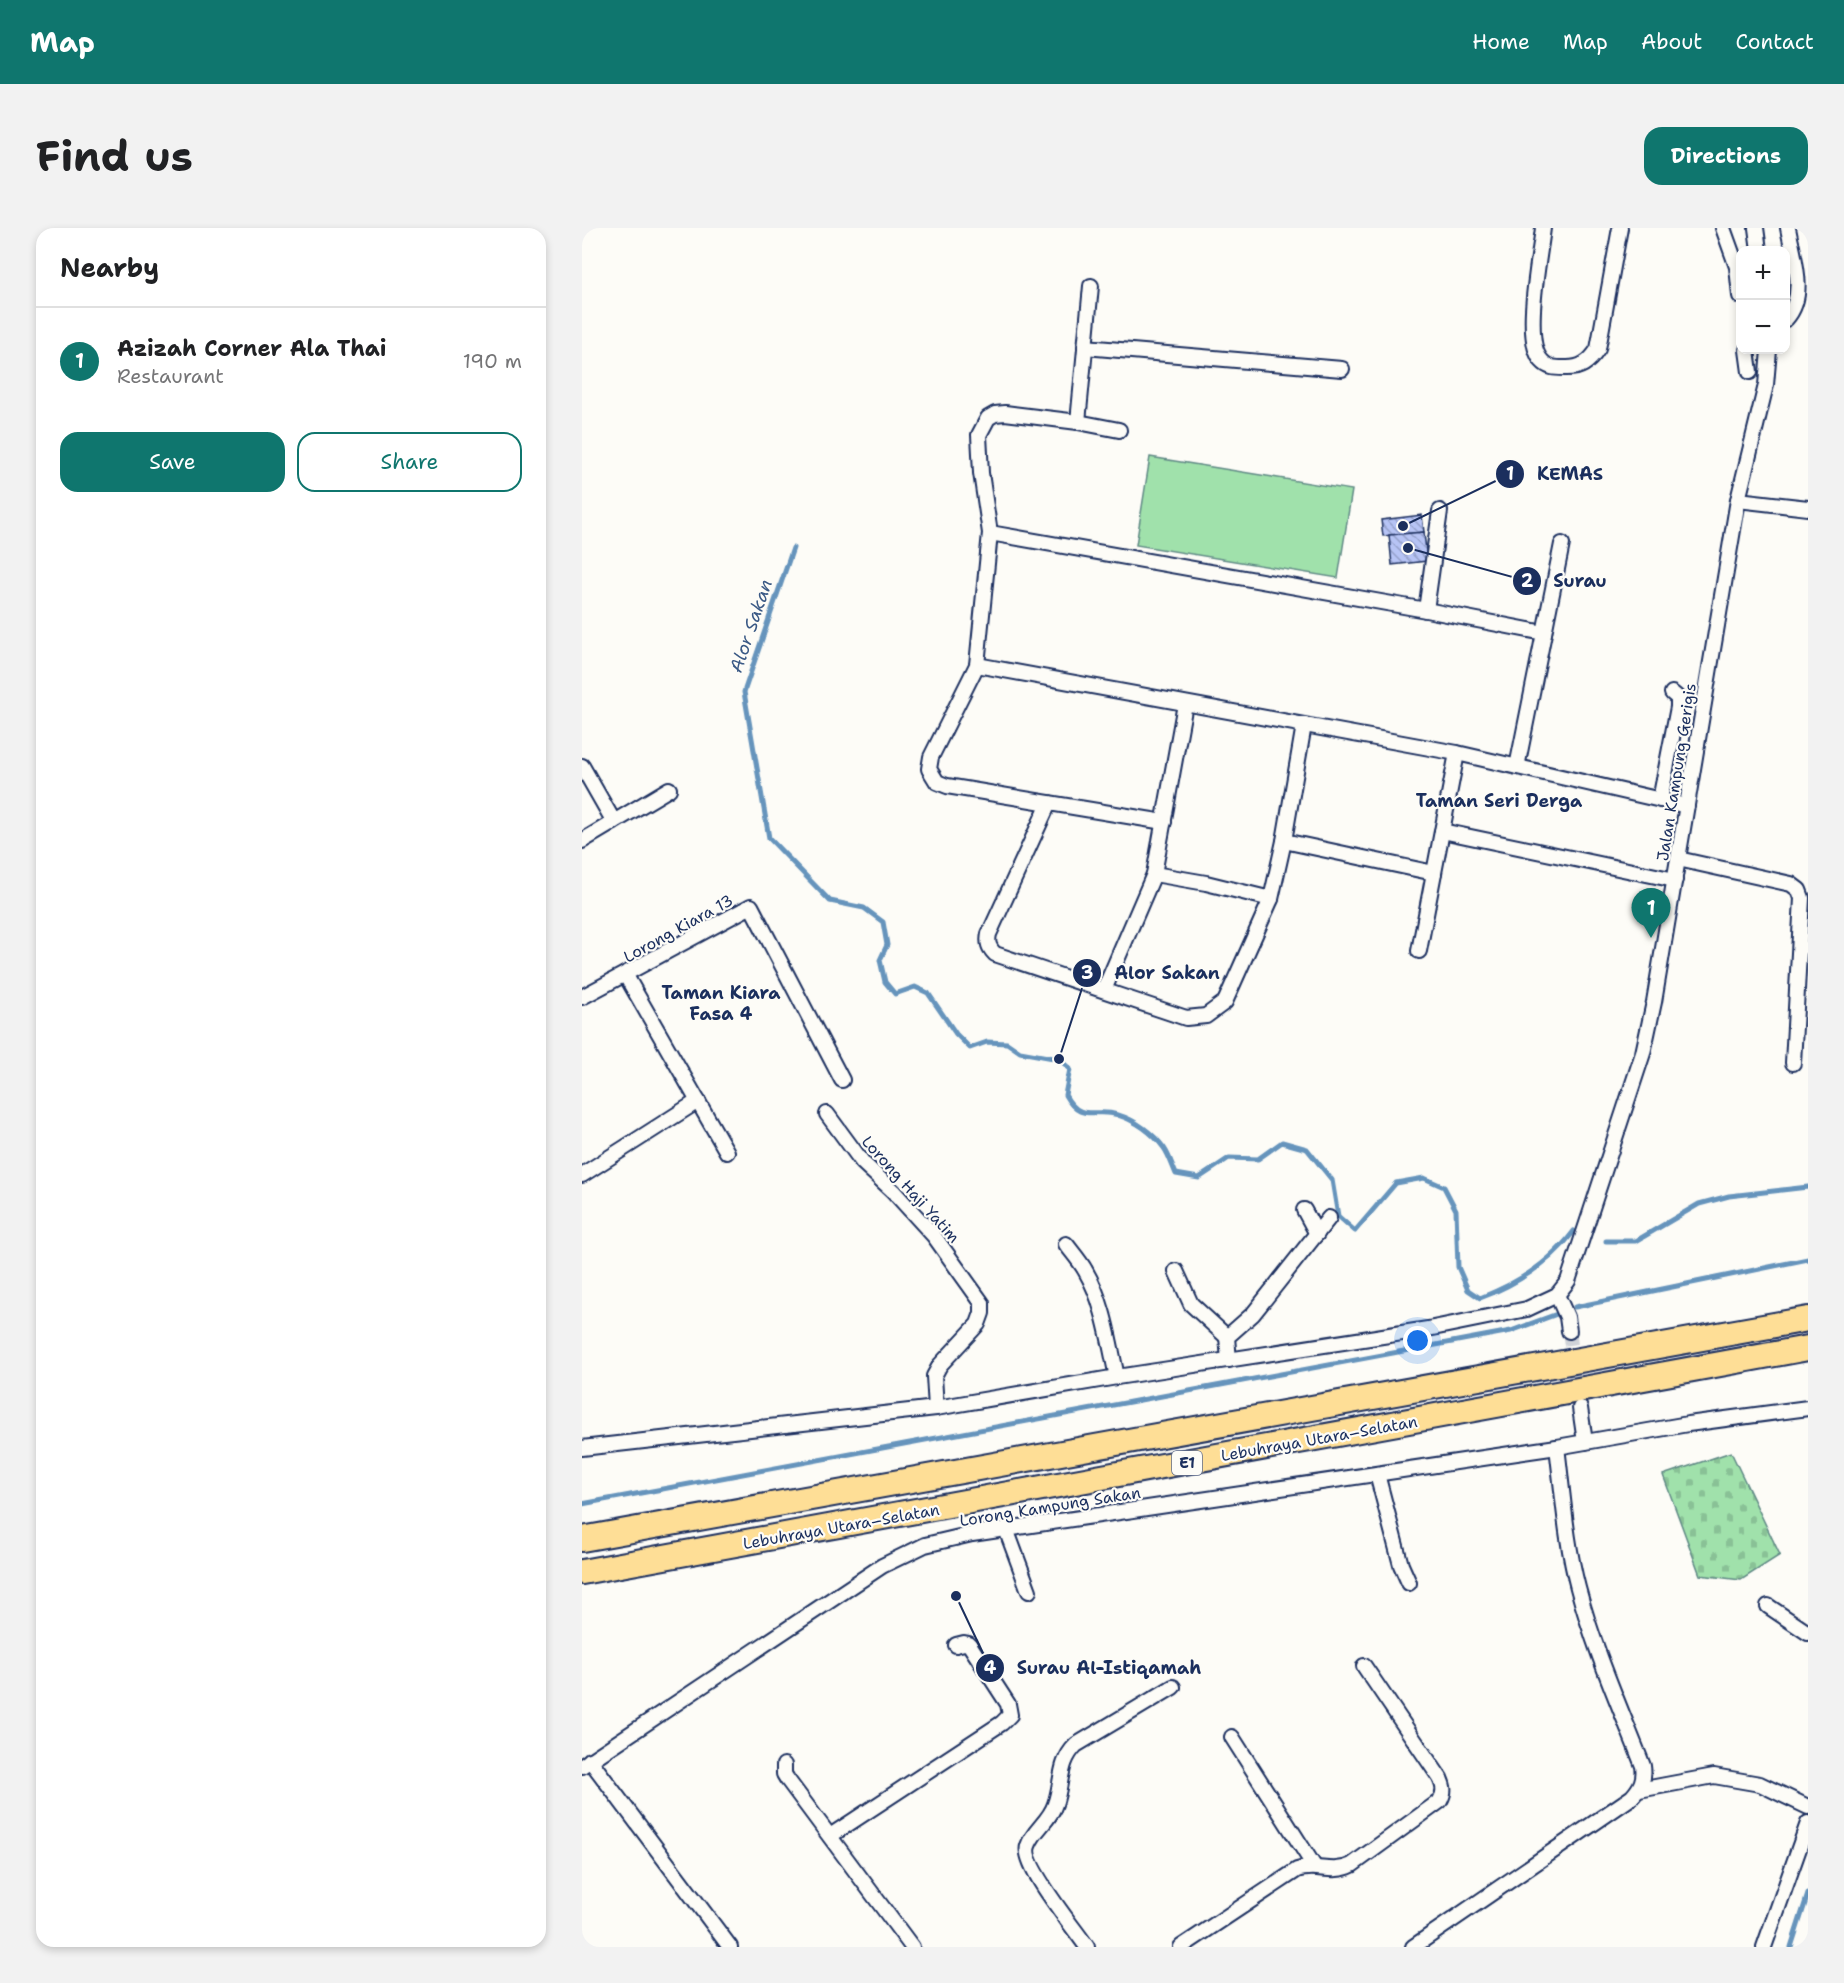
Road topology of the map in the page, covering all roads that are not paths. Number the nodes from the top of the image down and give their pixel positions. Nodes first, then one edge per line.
1 (1543, 228) edge
2 (1620, 228) edge
3 (1723, 228) edge
4 (1756, 228) edge
5 (1788, 228) edge
6 (1758, 246) edge
7 (1736, 264) edge
8 (1091, 286) dead end
9 (1790, 312) edge
10 (1085, 347) junction
11 (1748, 354) edge
12 (1769, 354) edge
13 (1342, 369) dead end
14 (1750, 372) dead end
15 (1078, 422) junction
16 (1119, 430) dead end
17 (1738, 500) junction
18 (1808, 508) edge
19 (1440, 512) dead end
20 (990, 533) junction
21 (1562, 544) dead end
22 (1426, 610) junction
23 (1544, 633) junction
24 (977, 665) junction
25 (1672, 693) dead end
26 (1185, 705) junction
27 (1304, 725) junction
28 (1457, 753) junction
29 (582, 766) edge
30 (1517, 767) junction
31 (669, 789) dead end
32 (1660, 800) junction
33 (1049, 803) junction
34 (1687, 806) junction
35 (614, 822) junction
36 (1164, 822) junction
37 (1442, 831) junction
38 (582, 841) edge
39 (1284, 841) junction
40 (1678, 859) junction
41 (1434, 873) junction
42 (1154, 874) junction
43 (1675, 880) junction
44 (1270, 899) junction
45 (1419, 951) dead end
46 (625, 974) junction
47 (1104, 990) junction
48 (582, 997) edge
49 (1793, 1063) dead end
50 (842, 1080) dead end
51 (698, 1101) junction
52 (827, 1114) dead end
53 (727, 1152) dead end
54 (582, 1175) edge
55 (1304, 1210) dead end
56 (1329, 1218) dead end
57 (1317, 1234) junction
58 (1066, 1244) dead end
59 (1176, 1271) dead end
60 (1557, 1295) junction
61 (1808, 1319) edge
62 (1569, 1331) tunnel mouth
63 (1227, 1337) junction
64 (1799, 1350) edge
65 (1229, 1360) junction
66 (1117, 1377) junction
67 (936, 1408) junction
68 (1580, 1408) tunnel mouth
69 (1808, 1408) edge
70 (1585, 1442) junction
71 (1557, 1447) junction
72 (582, 1448) edge
73 (1377, 1474) junction
74 (1006, 1529) junction
75 (582, 1539) edge
76 (582, 1572) edge
77 (1408, 1583) dead end
78 (1029, 1591) dead end
79 (1768, 1606) dead end
80 (1808, 1633) edge
81 (956, 1645) dead end
82 (1364, 1666) dead end
83 (1173, 1688) dead end
84 (1232, 1737) dead end
85 (586, 1763) edge
86 (784, 1765) dead end
87 (1638, 1790) junction
88 (1808, 1807) edge
89 (1808, 1823) edge
90 (831, 1836) junction
91 (1314, 1866) junction
92 (906, 1945) edge
93 (730, 1947) edge
94 (1088, 1947) edge
95 (1181, 1947) edge
96 (1413, 1947) edge
97 (1764, 1947) edge

1 - 2 street
3 - 7 street
4 - 6 street
5 - 9 street
8 - 10 street
10 - 13 street
10 - 15 street
11 - 14 street
12 - 17 street, Jalan Kampung Gerigis
15 - 16 street
15 - 20 street
17 - 18 street
17 - 34 street, Jalan Kampung Gerigis
19 - 22 street
20 - 22 street
20 - 24 street
21 - 23 street
22 - 23 street
23 - 30 street
24 - 26 street
24 - 33 street
25 - 32 street
26 - 27 street
26 - 36 street
27 - 28 street
27 - 39 street
28 - 30 street
28 - 37 street
29 - 35 street
30 - 32 street
31 - 35 street
32 - 34 street
33 - 36 street
33 - 47 street
34 - 40 street, Jalan Kampung Gerigis
35 - 38 street
36 - 42 street
37 - 41 street
37 - 43 street
39 - 41 street
39 - 44 street
40 - 43 street, Jalan Kampung Gerigis
40 - 49 street
41 - 45 street
42 - 44 street
42 - 47 street
43 - 60 street, Jalan Kampung Gerigis
44 - 47 street
46 - 48 street
46 - 50 street, Lorong Kiara 13
46 - 51 street, Lorong Kiara 13
51 - 53 street, Lorong Kiara 13
51 - 54 street
52 - 67 street, Lorong Haji Yatim
55 - 57 street
56 - 57 street
57 - 63 street
58 - 66 street
59 - 63 street
60 - 62 street
60 - 65 street
61 - 75 highway, Lebuhraya Utara–Selatan / E1
63 - 65 street
64 - 76 highway, Lebuhraya Utara–Selatan / E1
65 - 66 street
66 - 67 street
67 - 72 street
68 - 70 street
69 - 70 street, Lorong Kampung Sakan
70 - 71 street, Lorong Kampung Sakan
71 - 73 street, Lorong Kampung Sakan
71 - 87 street
73 - 74 street, Lorong Kampung Sakan
73 - 77 street
74 - 78 street
74 - 85 street, Lorong Kampung Sakan
79 - 80 street
81 - 90 street
82 - 91 street
83 - 94 street
84 - 91 street
85 - 93 street
86 - 90 street
87 - 88 street
87 - 96 street
89 - 97 street
90 - 92 street
91 - 95 street

